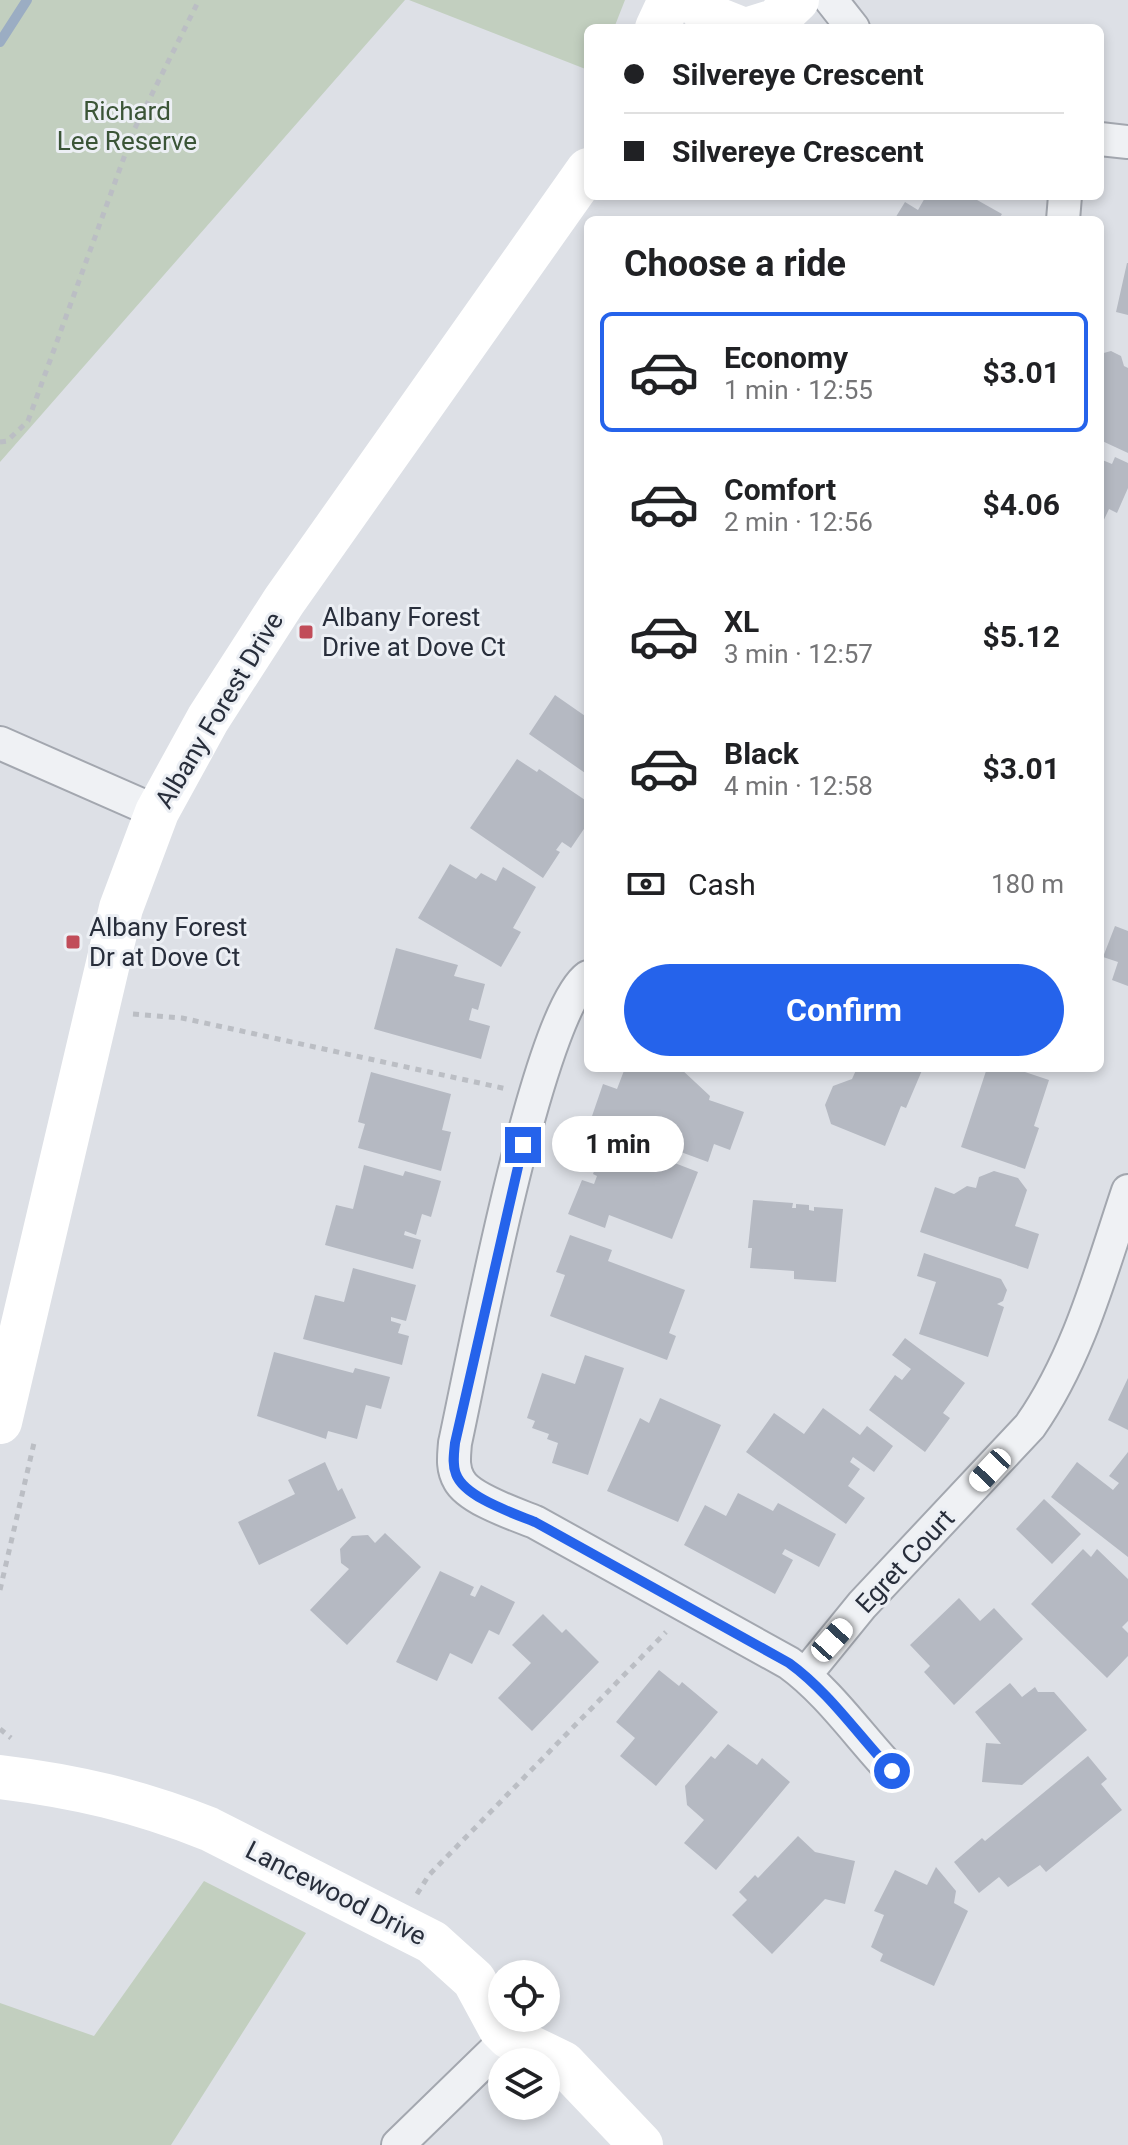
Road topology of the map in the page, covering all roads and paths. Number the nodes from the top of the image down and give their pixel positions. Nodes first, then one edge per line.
1 (199, 0) edge
2 (670, 0) edge
3 (694, 0) edge
4 (797, 0) edge
5 (831, 0) edge
6 (659, 24) edge
7 (740, 24) edge
8 (763, 24) edge
9 (850, 24) edge
10 (1104, 139) edge
11 (1128, 142) edge
12 (584, 176) edge
13 (0, 442) edge
14 (0, 743) edge
15 (157, 812) junction
16 (584, 981) edge
17 (136, 1000) dead end
18 (119, 1018) junction
19 (535, 1097) junction
20 (1128, 1191) edge
21 (18, 1428) edge
22 (0, 1590) edge
23 (685, 1605) junction
24 (805, 1675) junction
25 (892, 1771) dead end
26 (0, 1777) edge
27 (400, 1924) junction
28 (509, 2037) junction
29 (398, 2145) edge
30 (641, 2145) edge

1 - 13 path
2 - 6 street
3 - 7 street
4 - 8 street
5 - 9 street
10 - 11 street
12 - 15 street, Albany Forest Drive
14 - 15 street
15 - 18 street, Albany Forest Drive
16 - 19 street
17 - 18 path
18 - 19 path
18 - 21 street, Albany Forest Drive
19 - 23 street
20 - 24 street, Egret Court
21 - 22 path
23 - 24 street
23 - 27 path
24 - 25 street
26 - 27 street, Lancewood Drive
27 - 28 street, Lancewood Drive
28 - 29 street
28 - 30 street

